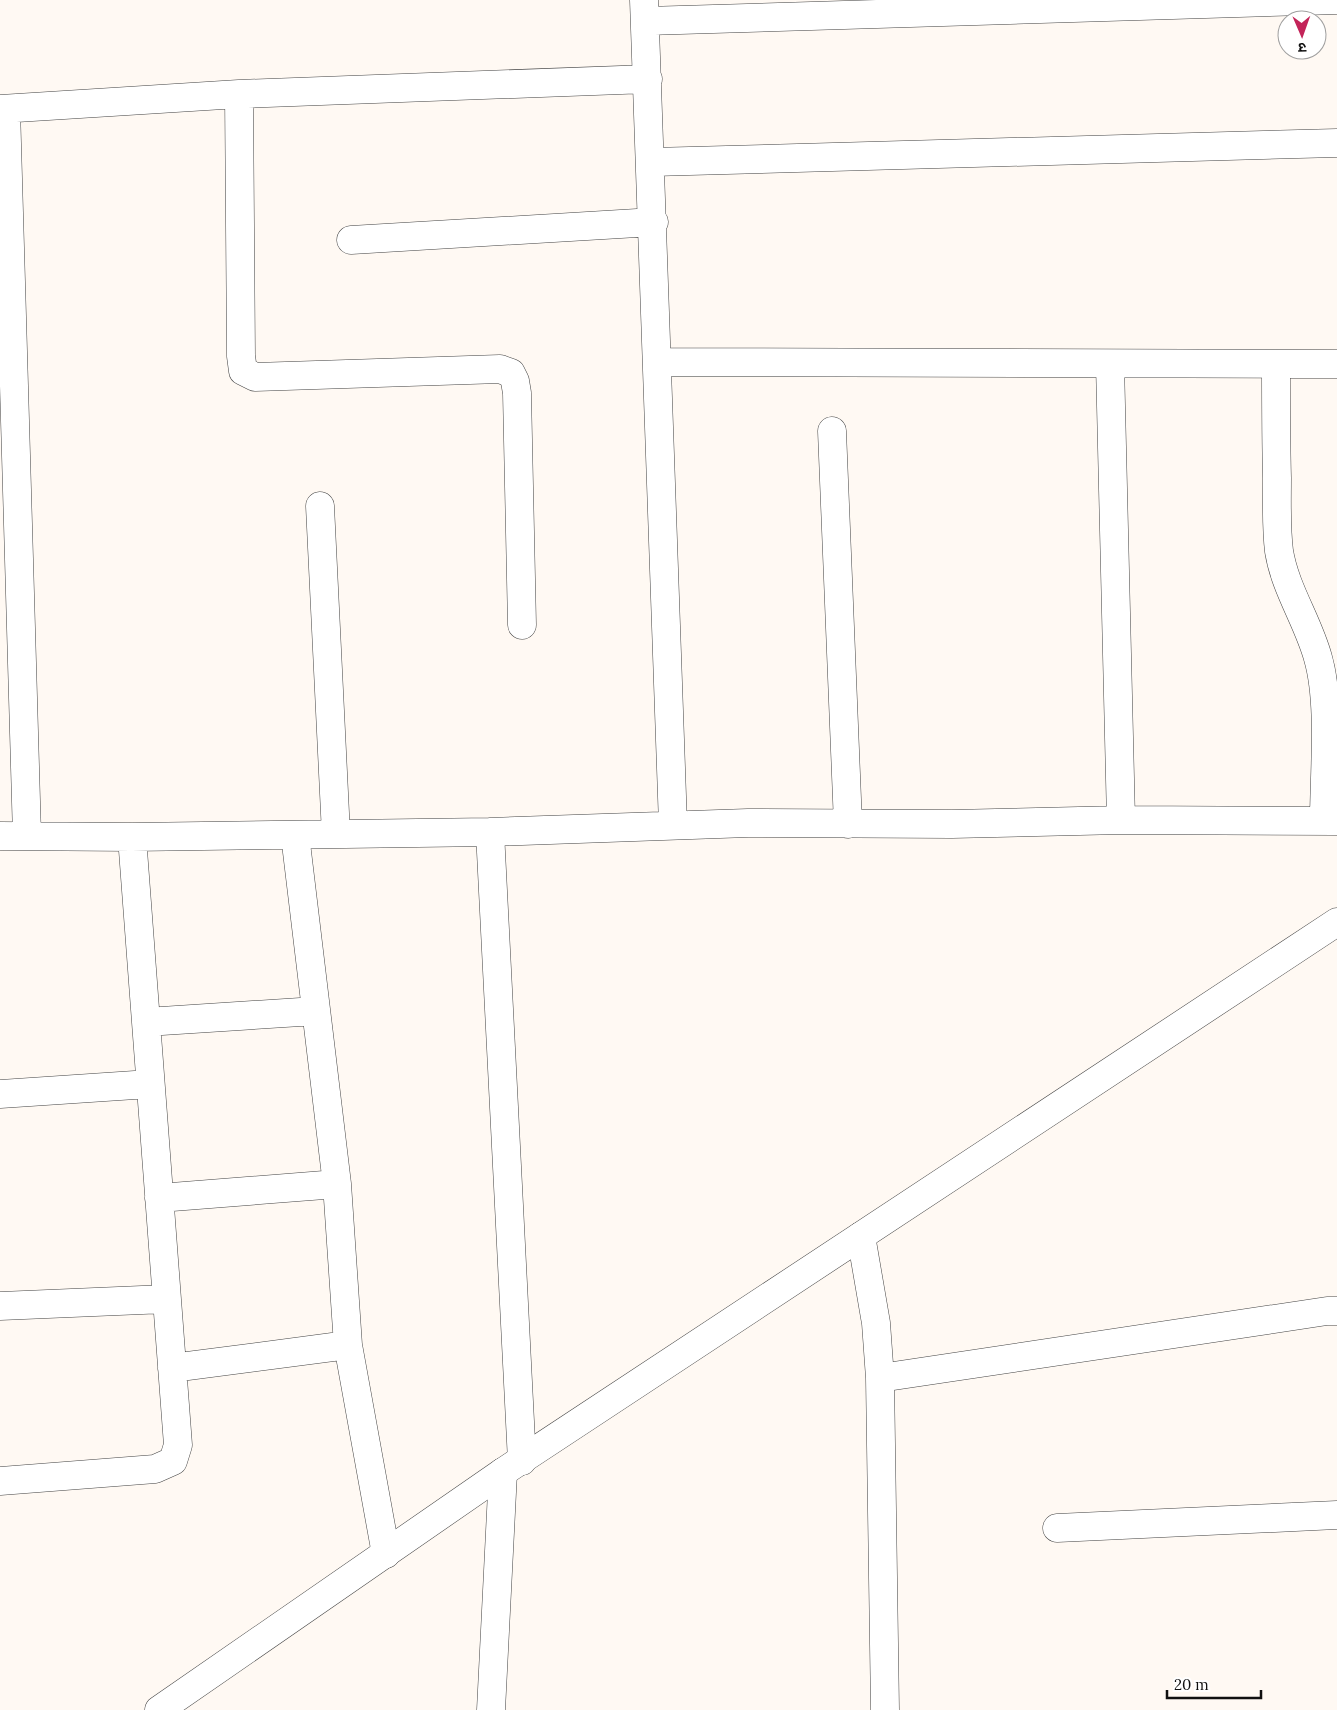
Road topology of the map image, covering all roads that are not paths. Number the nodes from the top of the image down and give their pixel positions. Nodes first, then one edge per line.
1 (1337, 0) edge
2 (645, 11) edge
3 (648, 79) junction
4 (239, 94) junction
5 (3, 109) edge
6 (1337, 143) edge
7 (652, 162) junction
8 (654, 222) junction
9 (352, 240) dead end
10 (658, 362) junction
11 (1110, 364) junction
12 (1276, 364) junction
13 (1337, 364) edge
14 (832, 431) dead end
15 (8, 484) edge
16 (320, 506) dead end
17 (522, 625) dead end
18 (11, 652) edge
19 (1121, 820) junction
20 (1330, 821) edge
21 (848, 824) junction
22 (673, 825) junction
23 (490, 832) junction
24 (336, 834) junction
25 (295, 835) junction
26 (0, 836) edge
27 (27, 836) junction
28 (132, 837) junction
29 (1337, 922) edge
30 (316, 1011) junction
31 (146, 1022) junction
32 (150, 1084) junction
33 (0, 1094) edge
34 (337, 1184) junction
35 (159, 1198) junction
36 (861, 1236) junction
37 (166, 1299) junction
38 (0, 1306) edge
39 (1337, 1312) edge
40 (348, 1345) junction
41 (172, 1368) junction
42 (880, 1378) junction
43 (513, 1466) junction
44 (0, 1481) edge
45 (1337, 1515) edge
46 (1058, 1528) dead end
47 (386, 1554) junction
48 (159, 1710) edge
49 (491, 1710) edge
50 (885, 1710) edge

1 - 2 street
2 - 3 street
3 - 4 street
3 - 7 street
4 - 5 street
4 - 17 street
5 - 15 street
6 - 7 street
7 - 8 street
8 - 9 street
8 - 10 street
10 - 11 street
10 - 22 street
11 - 12 street
11 - 19 street
12 - 13 street
12 - 20 street
14 - 21 street
15 - 18 street
16 - 24 street
18 - 27 street
19 - 20 street
19 - 21 street
21 - 22 street
22 - 23 street
23 - 24 street
23 - 43 street
24 - 25 street
25 - 28 street
25 - 30 street
26 - 27 street
27 - 28 street
28 - 31 street
29 - 36 street
30 - 31 street
30 - 34 street
31 - 32 street
32 - 33 street
32 - 35 street
34 - 35 street
34 - 40 street
35 - 37 street
36 - 42 street
36 - 43 street
37 - 38 street
37 - 41 street
39 - 42 street
40 - 41 street
40 - 47 street
41 - 44 street
42 - 50 street
43 - 47 street
43 - 49 street
45 - 46 street
47 - 48 street

